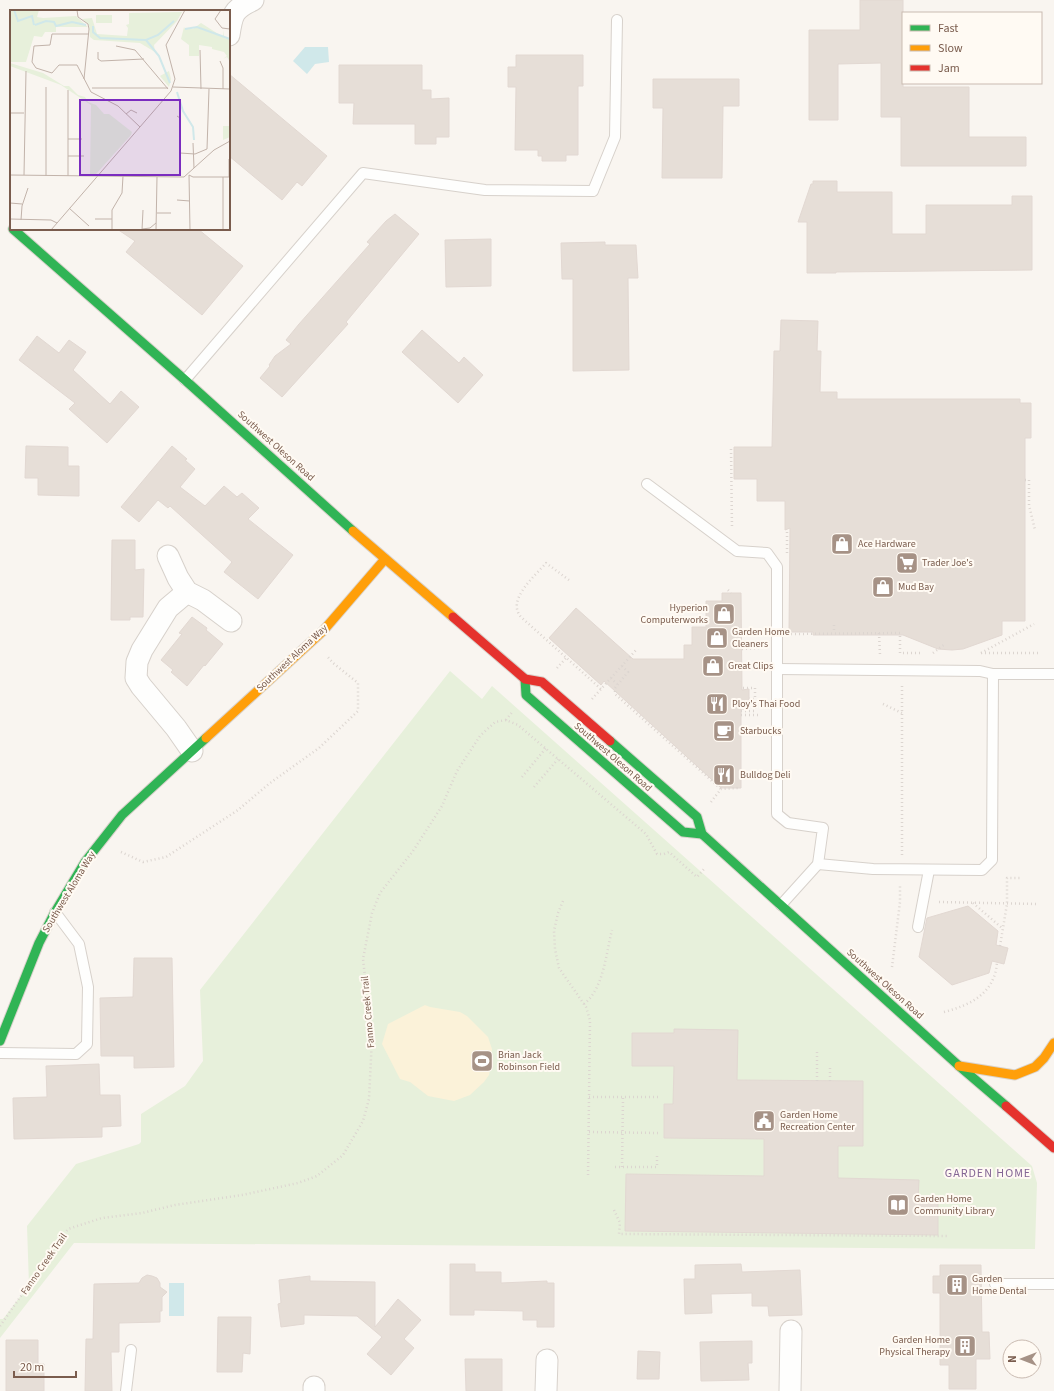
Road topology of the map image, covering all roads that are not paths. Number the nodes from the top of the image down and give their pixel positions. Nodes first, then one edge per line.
1 (252, 0) edge
2 (617, 20) dead end
3 (230, 27) edge
4 (15, 230) edge
5 (185, 380) junction
6 (647, 484) dead end
7 (168, 556) dead end
8 (385, 559) junction
9 (187, 592) junction
10 (231, 620) dead end
11 (777, 669) junction
12 (993, 674) junction
13 (1054, 674) edge
14 (525, 679) junction
15 (192, 751) junction
16 (702, 834) junction
17 (818, 864) junction
18 (929, 870) junction
19 (781, 905) junction
20 (55, 912) junction
21 (918, 927) dead end
22 (0, 1041) edge
23 (1054, 1043) edge
24 (0, 1053) edge
25 (958, 1065) junction
26 (1054, 1148) edge
27 (995, 1284) dead end
28 (1054, 1284) edge
29 (791, 1331) dead end
30 (131, 1350) dead end
31 (546, 1360) dead end
32 (126, 1391) edge
33 (546, 1391) edge
34 (790, 1391) edge

1 - 3 street
2 - 5 lane
4 - 5 main road, Southwest Oleson Road
5 - 8 main road, Southwest Oleson Road
6 - 11 lane
7 - 9 street
8 - 14 main road, Southwest Oleson Road
8 - 15 main road, Southwest Aloma Way
9 - 10 street
9 - 15 street
11 - 12 lane
11 - 17 lane
12 - 13 lane
12 - 18 lane
14 - 16 main road, Southwest Oleson Road
14 - 16 main road, Southwest Oleson Road
15 - 20 main road, Southwest Aloma Way
16 - 19 main road, Southwest Oleson Road
17 - 18 lane
17 - 19 lane
18 - 21 lane
19 - 25 main road, Southwest Oleson Road
20 - 22 main road, Southwest Aloma Way
20 - 24 lane
23 - 25 main road
25 - 26 main road, Southwest Oleson Road
27 - 28 lane
29 - 34 street
30 - 32 lane
31 - 33 street

